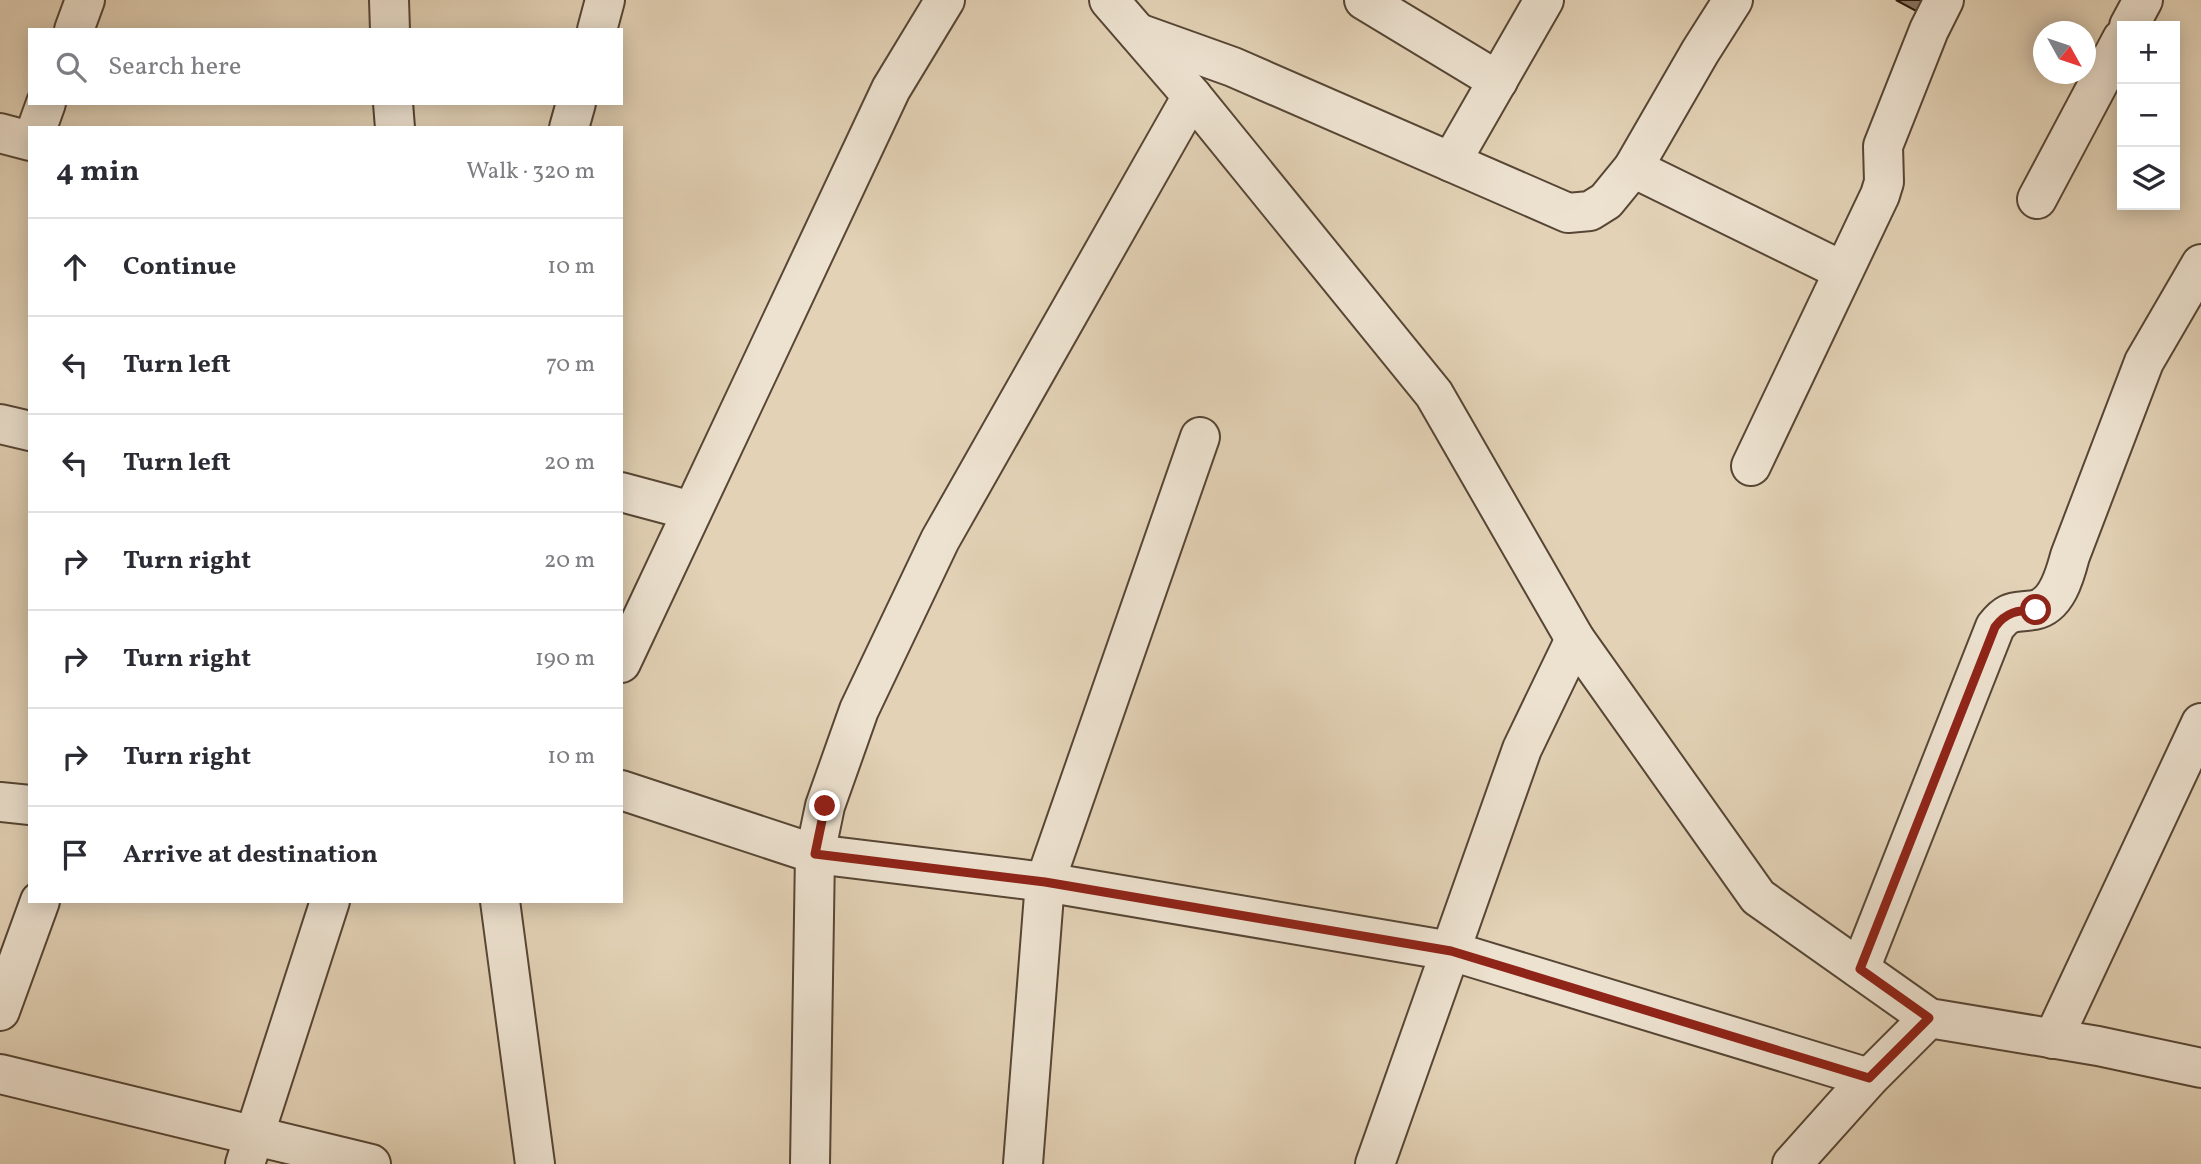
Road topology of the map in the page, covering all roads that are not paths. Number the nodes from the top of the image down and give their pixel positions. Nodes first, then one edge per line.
1 (85, 0) edge
2 (389, 0) edge
3 (605, 0) edge
4 (945, 0) edge
5 (1109, 0) edge
6 (1364, 0) edge
7 (1545, 0) edge
8 (1733, 0) edge
9 (1944, 0) edge
10 (2143, 0) edge
11 (2132, 21) edge
12 (75, 28) edge
13 (390, 28) edge
14 (598, 28) edge
15 (1136, 32) junction
16 (2117, 48) edge
17 (1498, 81) junction
18 (1192, 96) junction
19 (45, 105) edge
20 (393, 105) edge
21 (575, 105) edge
22 (38, 126) edge
23 (395, 126) edge
24 (570, 126) edge
25 (0, 133) edge
26 (28, 140) edge
27 (1451, 162) junction
28 (1633, 168) junction
29 (2037, 199) dead end
30 (2201, 264) edge
31 (1843, 271) junction
32 (1200, 437) dead end
33 (1751, 467) dead end
34 (623, 493) edge
35 (692, 511) junction
36 (1575, 639) junction
37 (623, 659) edge
38 (2201, 723) edge
39 (623, 791) edge
40 (0, 802) edge
41 (28, 805) edge
42 (815, 854) junction
43 (1045, 882) junction
44 (39, 903) edge
45 (329, 903) edge
46 (499, 903) edge
47 (1451, 951) junction
48 (1860, 969) junction
49 (0, 1011) edge
50 (1929, 1018) junction
51 (2053, 1039) junction
52 (2201, 1068) edge
53 (0, 1073) edge
54 (1869, 1078) junction
55 (250, 1149) edge
56 (371, 1164) edge
57 (535, 1164) edge
58 (810, 1164) edge
59 (1023, 1164) edge
60 (1375, 1164) edge
61 (1792, 1164) edge

1 - 12 street
2 - 13 street
3 - 14 street
4 - 35 street
5 - 15 street
6 - 17 street
7 - 17 street
8 - 28 street
9 - 31 street
10 - 11 street
15 - 18 street
15 - 27 street
16 - 29 street
17 - 27 street
18 - 36 street
18 - 42 street
19 - 22 street
20 - 23 street
21 - 24 street
25 - 26 street
27 - 28 street
28 - 31 street
30 - 48 street
31 - 33 street
32 - 43 street
34 - 35 street
35 - 37 street
36 - 47 street
36 - 48 street
38 - 51 street
39 - 42 street
40 - 41 street
42 - 43 street
42 - 58 street
43 - 47 street
43 - 59 street
44 - 49 street
45 - 55 street
46 - 57 street
47 - 54 street
47 - 60 street
48 - 50 street
50 - 51 street
50 - 54 street
51 - 52 street
53 - 55 street
54 - 61 street
55 - 56 street

